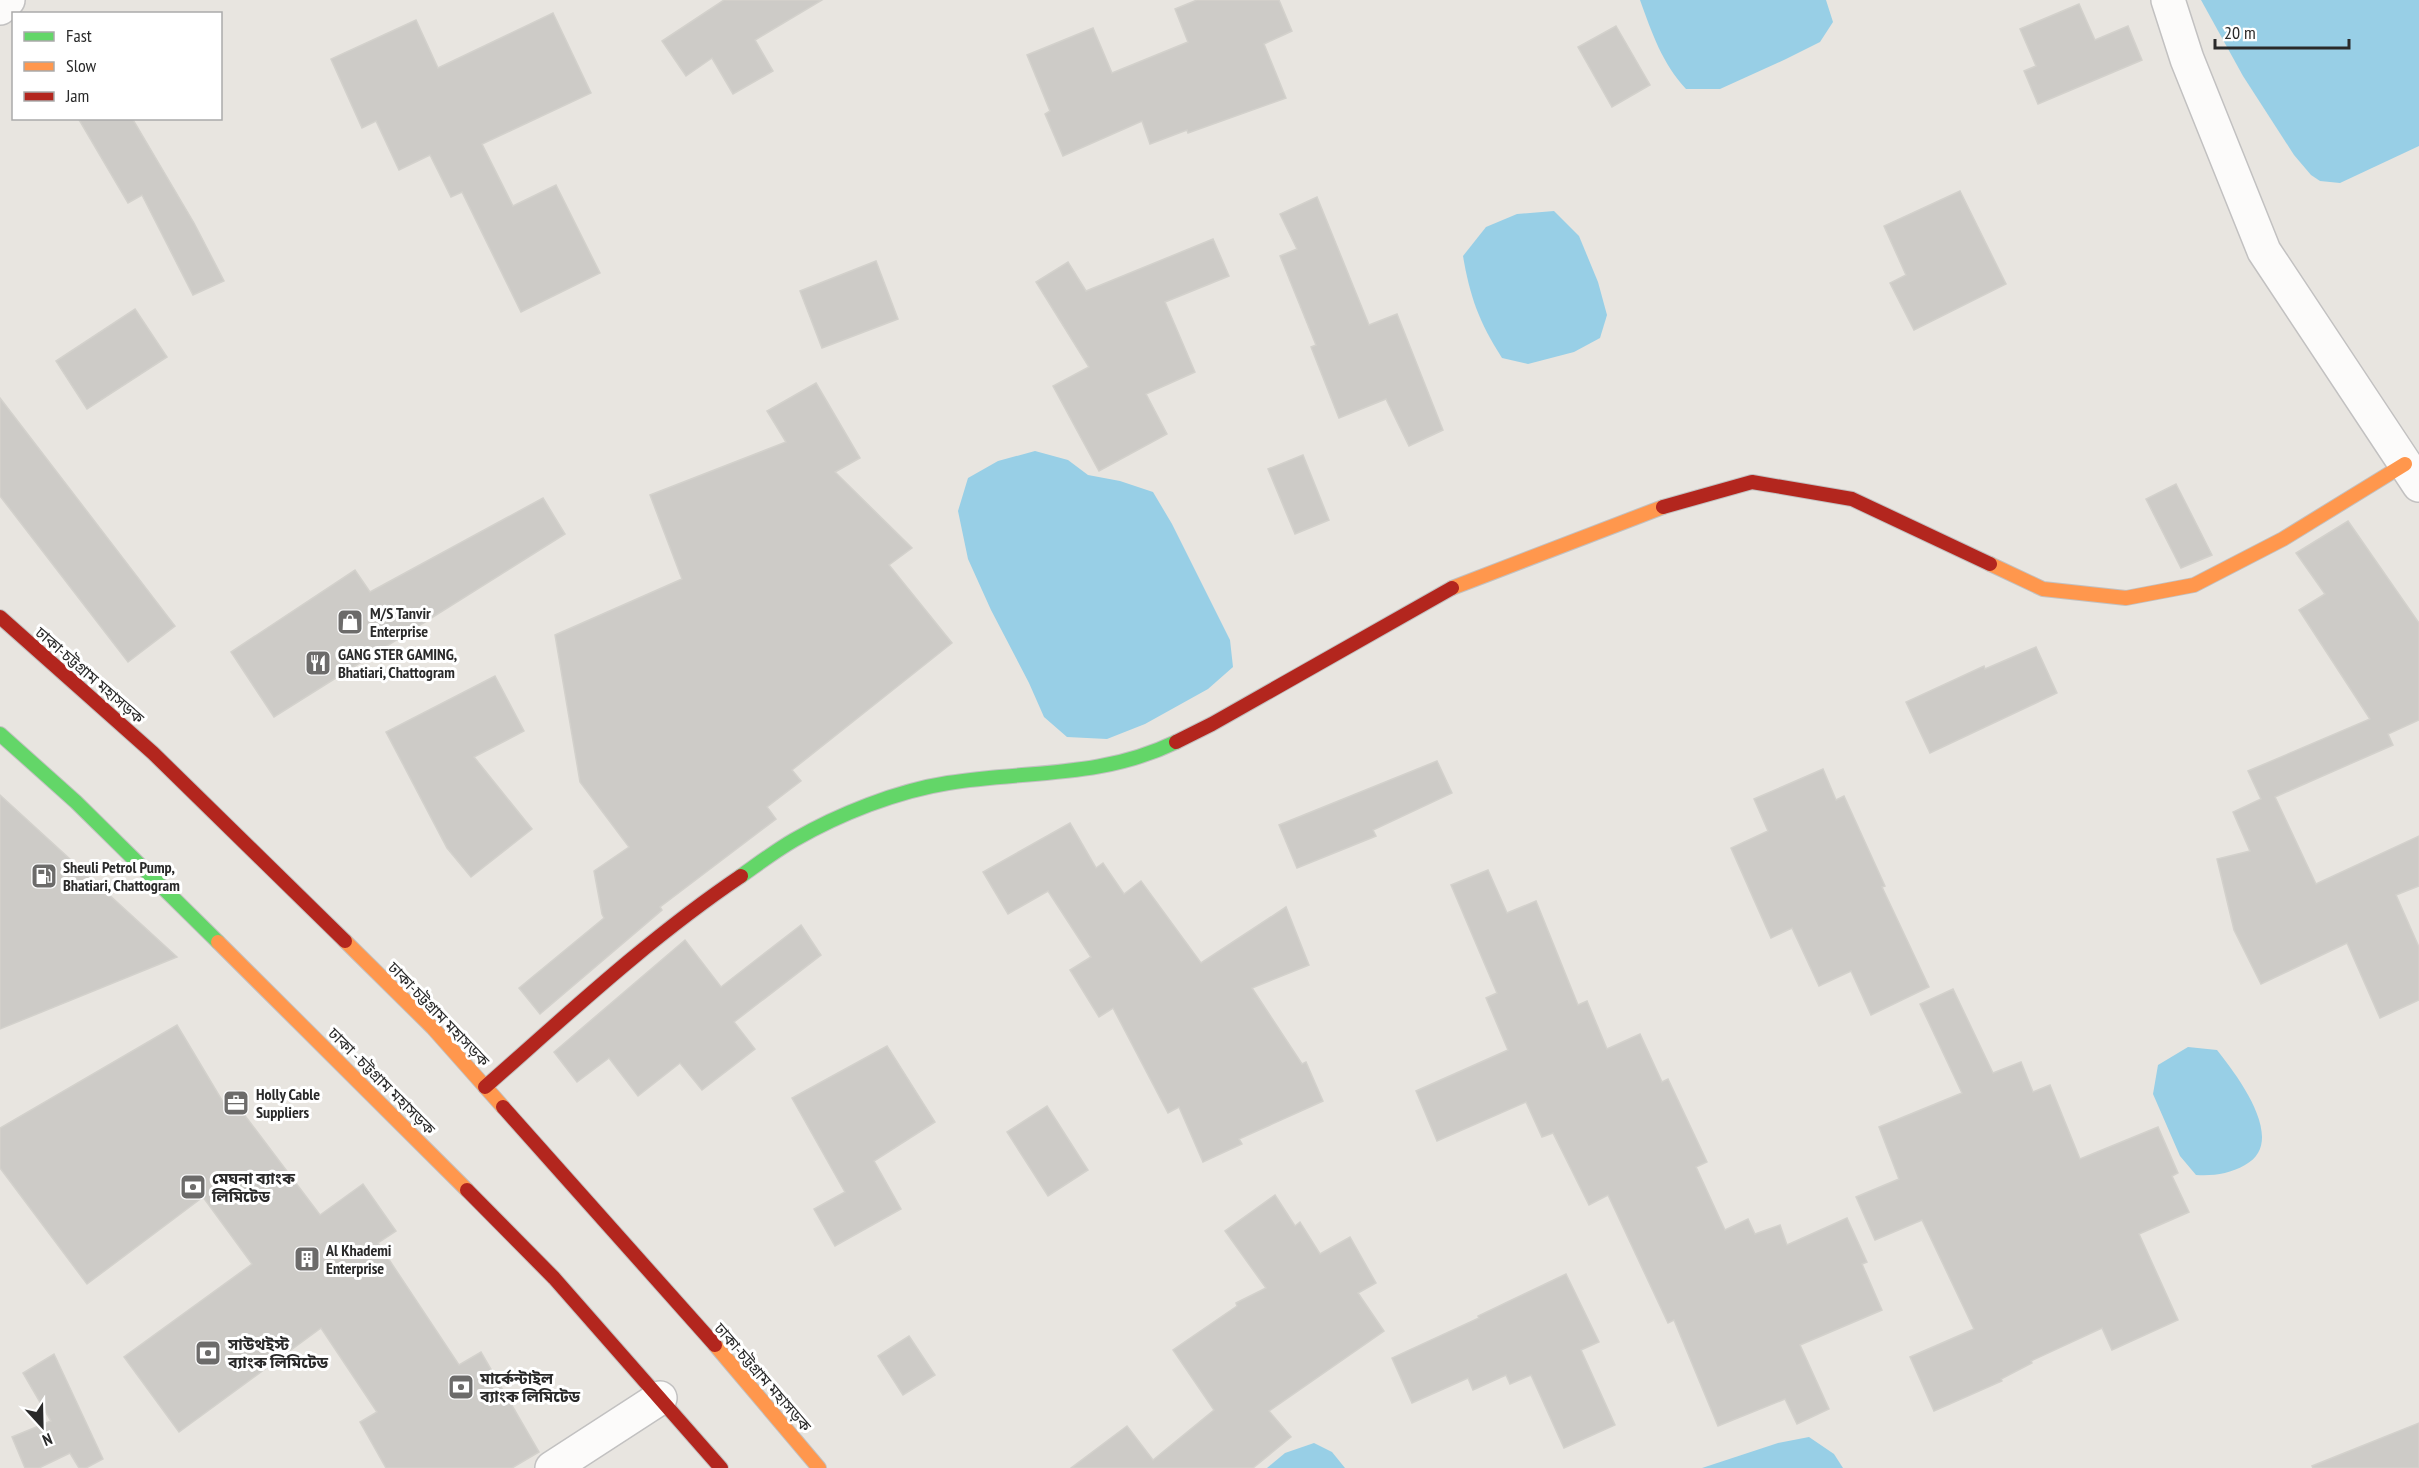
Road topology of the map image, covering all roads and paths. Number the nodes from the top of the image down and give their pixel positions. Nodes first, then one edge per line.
1 (8, 0) edge
2 (2168, 0) edge
3 (0, 8) edge
4 (2412, 474) edge
5 (0, 617) edge
6 (0, 734) edge
7 (485, 1087) junction
8 (660, 1398) junction
9 (552, 1468) edge
10 (721, 1468) edge
11 (819, 1468) edge

1 - 3 street
2 - 4 street
4 - 7 main road
5 - 7 main road, ঢাকা-চট্টগ্রাম মহাসড়ক
6 - 8 main road, ঢাকা - চট্টগ্রাম মহাসড়ক
7 - 11 main road, ঢাকা-চট্টগ্রাম মহাসড়ক
8 - 9 street
8 - 10 main road, ঢাকা - চট্টগ্রাম মহাসড়ক

